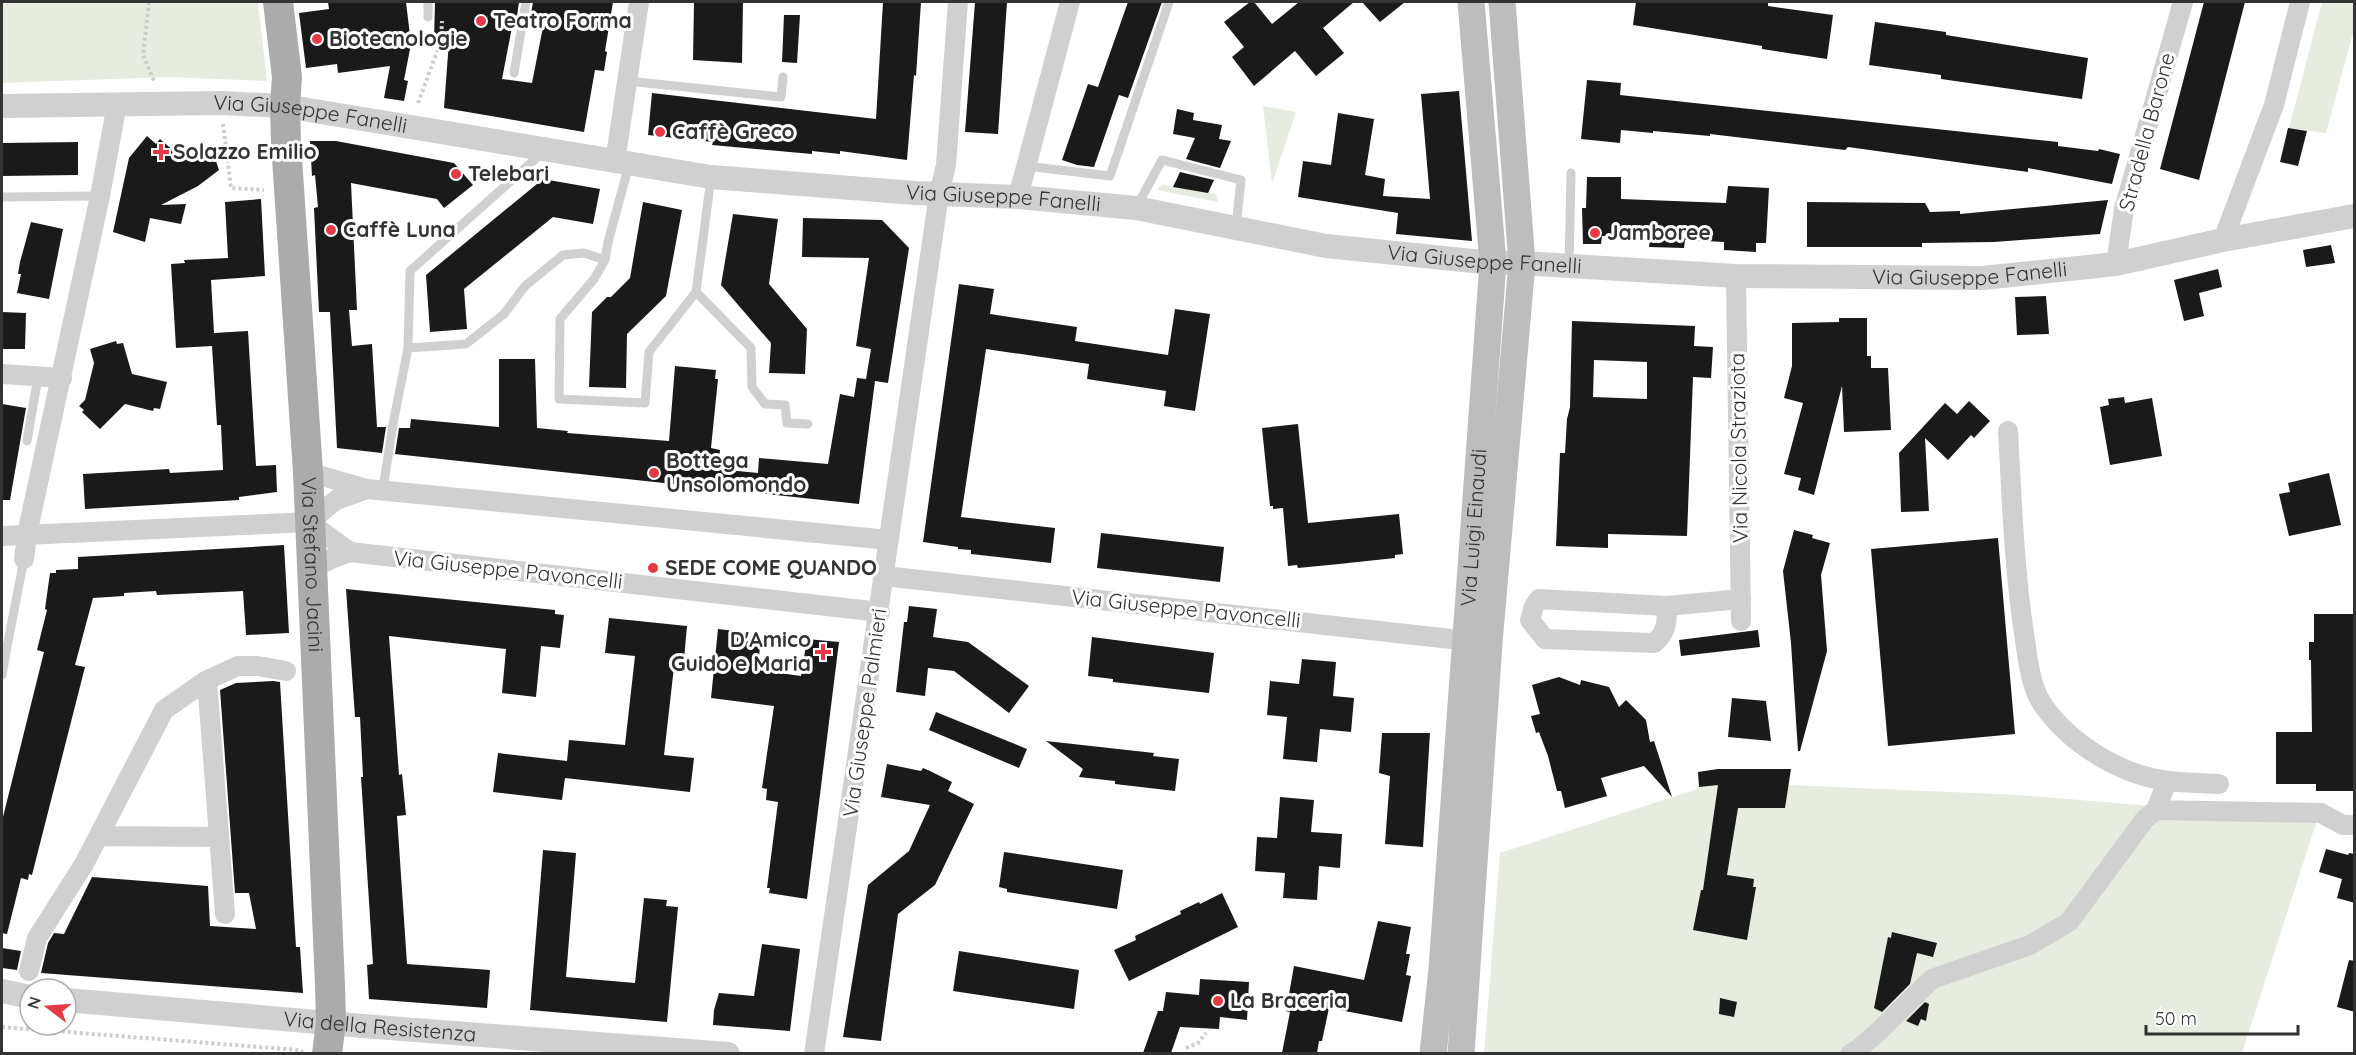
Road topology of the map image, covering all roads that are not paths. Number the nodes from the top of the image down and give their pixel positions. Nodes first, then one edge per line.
1 (278, 2) edge
2 (428, 2) edge
3 (526, 2) edge
4 (639, 2) edge
5 (958, 2) edge
6 (1070, 2) edge
7 (1170, 2) edge
8 (1471, 2) edge
9 (1502, 2) edge
10 (2183, 2) edge
11 (2300, 2) edge
12 (428, 17) dead end
13 (514, 73) dead end
14 (783, 77) dead end
15 (627, 81) junction
16 (117, 104) junction
17 (2, 106) edge
18 (285, 106) junction
19 (546, 149) junction
20 (622, 163) junction
21 (1026, 166) junction
22 (1571, 173) dead end
23 (711, 177) junction
24 (939, 194) junction
25 (100, 196) junction
26 (1018, 196) junction
27 (2, 197) edge
28 (1136, 208) junction
29 (2355, 216) edge
30 (1236, 229) junction
31 (2223, 240) junction
32 (605, 260) junction
33 (1522, 263) junction
34 (1494, 264) junction
35 (2116, 264) junction
36 (1569, 266) junction
37 (1736, 276) junction
38 (696, 292) junction
39 (408, 348) junction
40 (2, 374) edge
41 (38, 377) junction
42 (62, 378) junction
43 (808, 424) dead end
44 (2008, 431) dead end
45 (27, 441) dead end
46 (308, 472) junction
47 (375, 489) junction
48 (309, 522) junction
49 (27, 534) junction
50 (2, 536) edge
51 (889, 540) junction
52 (350, 552) junction
53 (24, 559) joint
54 (311, 569) junction
55 (884, 576) junction
56 (1741, 599) junction
57 (1667, 606) junction
58 (880, 612) junction
59 (1741, 621) dead end
60 (1478, 642) junction
61 (4, 647) edge
62 (286, 671) dead end
63 (2, 675) edge
64 (207, 680) junction
65 (2167, 781) junction
66 (2219, 784) dead end
67 (2156, 810) junction
68 (2355, 825) edge
69 (99, 836) junction
70 (218, 837) junction
71 (225, 914) dead end
72 (23, 977) edge
73 (78, 1001) edge
74 (331, 1022) junction
75 (327, 1053) edge
76 (728, 1053) edge
77 (814, 1053) edge
78 (1433, 1053) edge
79 (1461, 1053) edge
80 (1850, 1053) edge

1 - 18 main road, Via Stefano Jacini
2 - 12 lane
3 - 13 lane
4 - 15 street
5 - 24 street, Via Giuseppe Palmieri
6 - 21 street
7 - 21 lane
8 - 34 main road, Via Luigi Einaudi
9 - 33 main road, Via Luigi Einaudi
10 - 35 street, Stradella Barone
11 - 31 street
14 - 15 lane
15 - 20 street
16 - 17 street, Via Giuseppe Fanelli
16 - 18 street, Via Giuseppe Fanelli
16 - 25 street
18 - 19 street, Via Giuseppe Fanelli
18 - 46 main road, Via Stefano Jacini
19 - 20 street, Via Giuseppe Fanelli
19 - 39 lane
20 - 23 street, Via Giuseppe Fanelli
20 - 32 lane
21 - 26 street
22 - 36 lane
23 - 24 street, Via Giuseppe Fanelli
23 - 38 lane
24 - 26 street, Via Giuseppe Fanelli
24 - 51 street, Via Giuseppe Palmieri
25 - 27 lane
25 - 42 street
26 - 28 street, Via Giuseppe Fanelli
28 - 30 street, Via Giuseppe Fanelli
28 - 30 lane
29 - 31 street, Via Giuseppe Fanelli
30 - 34 street, Via Giuseppe Fanelli
31 - 35 street, Via Giuseppe Fanelli
32 - 38 lane
32 - 39 lane
33 - 34 street, Via Giuseppe Fanelli
33 - 36 street, Via Giuseppe Fanelli
33 - 60 main road, Via Luigi Einaudi
34 - 60 main road, Via Luigi Einaudi
35 - 37 street, Via Giuseppe Fanelli
36 - 37 street, Via Giuseppe Fanelli
37 - 56 street, Via Nicola Straziota
38 - 43 lane
39 - 47 lane
40 - 41 street
41 - 42 street
41 - 45 lane
42 - 49 street
44 - 65 street
46 - 47 street
46 - 48 main road, Via Stefano Jacini
47 - 48 street
47 - 51 street
48 - 49 street
48 - 52 street, Via Giuseppe Pavoncelli
48 - 54 main road, Via Stefano Jacini
49 - 50 street
49 - 53 street
51 - 55 street, Via Giuseppe Palmieri
52 - 54 street, Via Giuseppe Pavoncelli
52 - 58 street, Via Giuseppe Pavoncelli
53 - 61 lane
54 - 74 main road, Via Stefano Jacini
55 - 58 street, Via Giuseppe Palmieri
55 - 60 street, Via Giuseppe Pavoncelli
56 - 57 street
56 - 59 street, Via Nicola Straziota
57 - 57 street
58 - 77 street, Via Giuseppe Palmieri
60 - 78 main road, Via Luigi Einaudi
60 - 79 main road, Via Luigi Einaudi
61 - 63 lane
62 - 64 street
64 - 69 street
64 - 70 street
65 - 66 street
65 - 67 street
67 - 68 street
67 - 80 street
69 - 70 street
69 - 72 street
70 - 71 street
73 - 74 street, Via della Resistenza
74 - 75 main road, Via Stefano Jacini
74 - 76 street, Via della Resistenza

